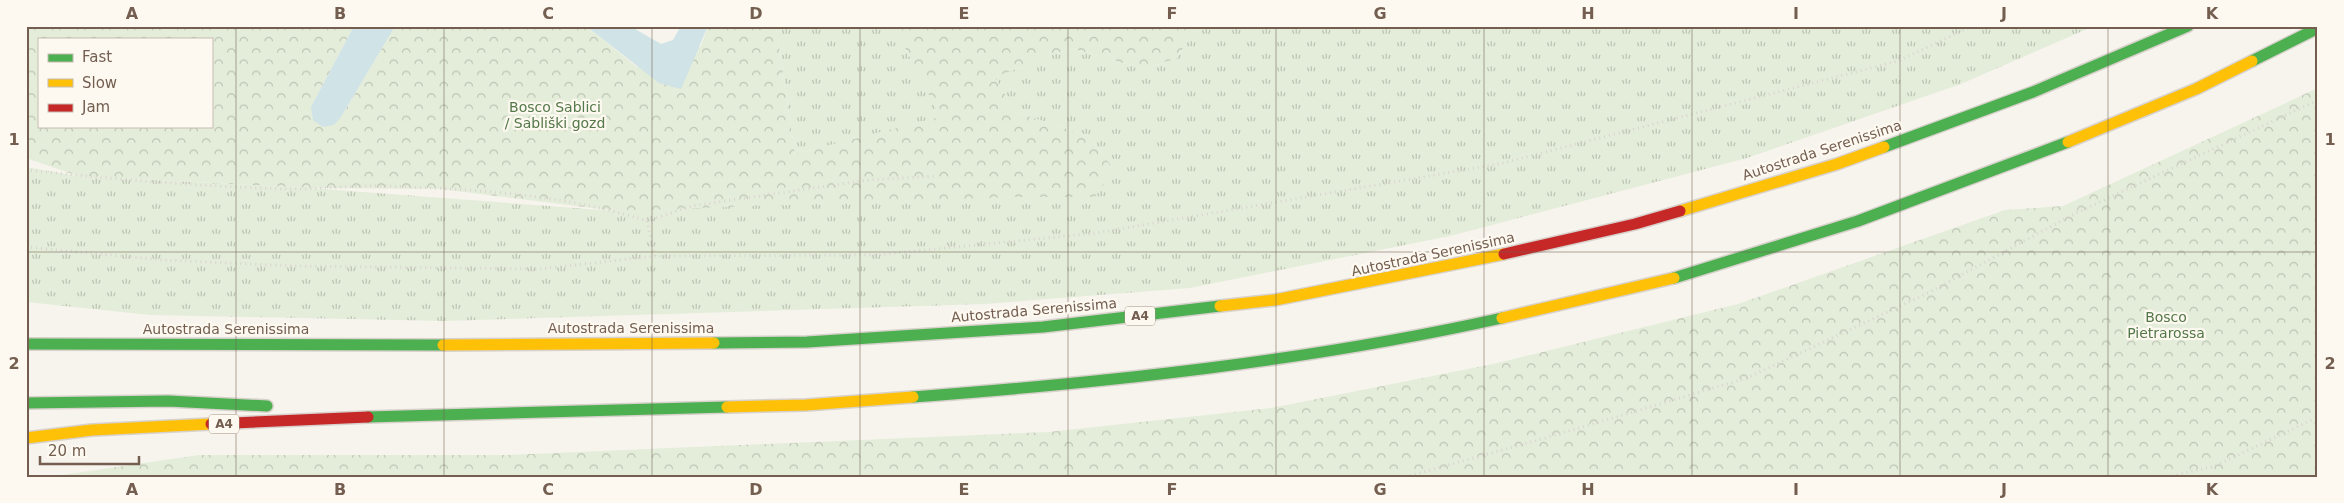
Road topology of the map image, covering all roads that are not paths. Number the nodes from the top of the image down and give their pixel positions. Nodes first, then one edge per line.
1 (2188, 26) edge
2 (2318, 28) edge
3 (26, 343) edge
4 (26, 403) edge
5 (276, 406) dead end
6 (305, 408) dead end
7 (115, 414) dead end
8 (423, 414) junction
9 (26, 438) edge
10 (138, 439) dead end

1 - 3 highway, Autostrada Serenissima / A4
2 - 8 highway, A4
4 - 5 highway
6 - 8 highway
7 - 8 highway
8 - 9 highway, A4
8 - 10 highway

